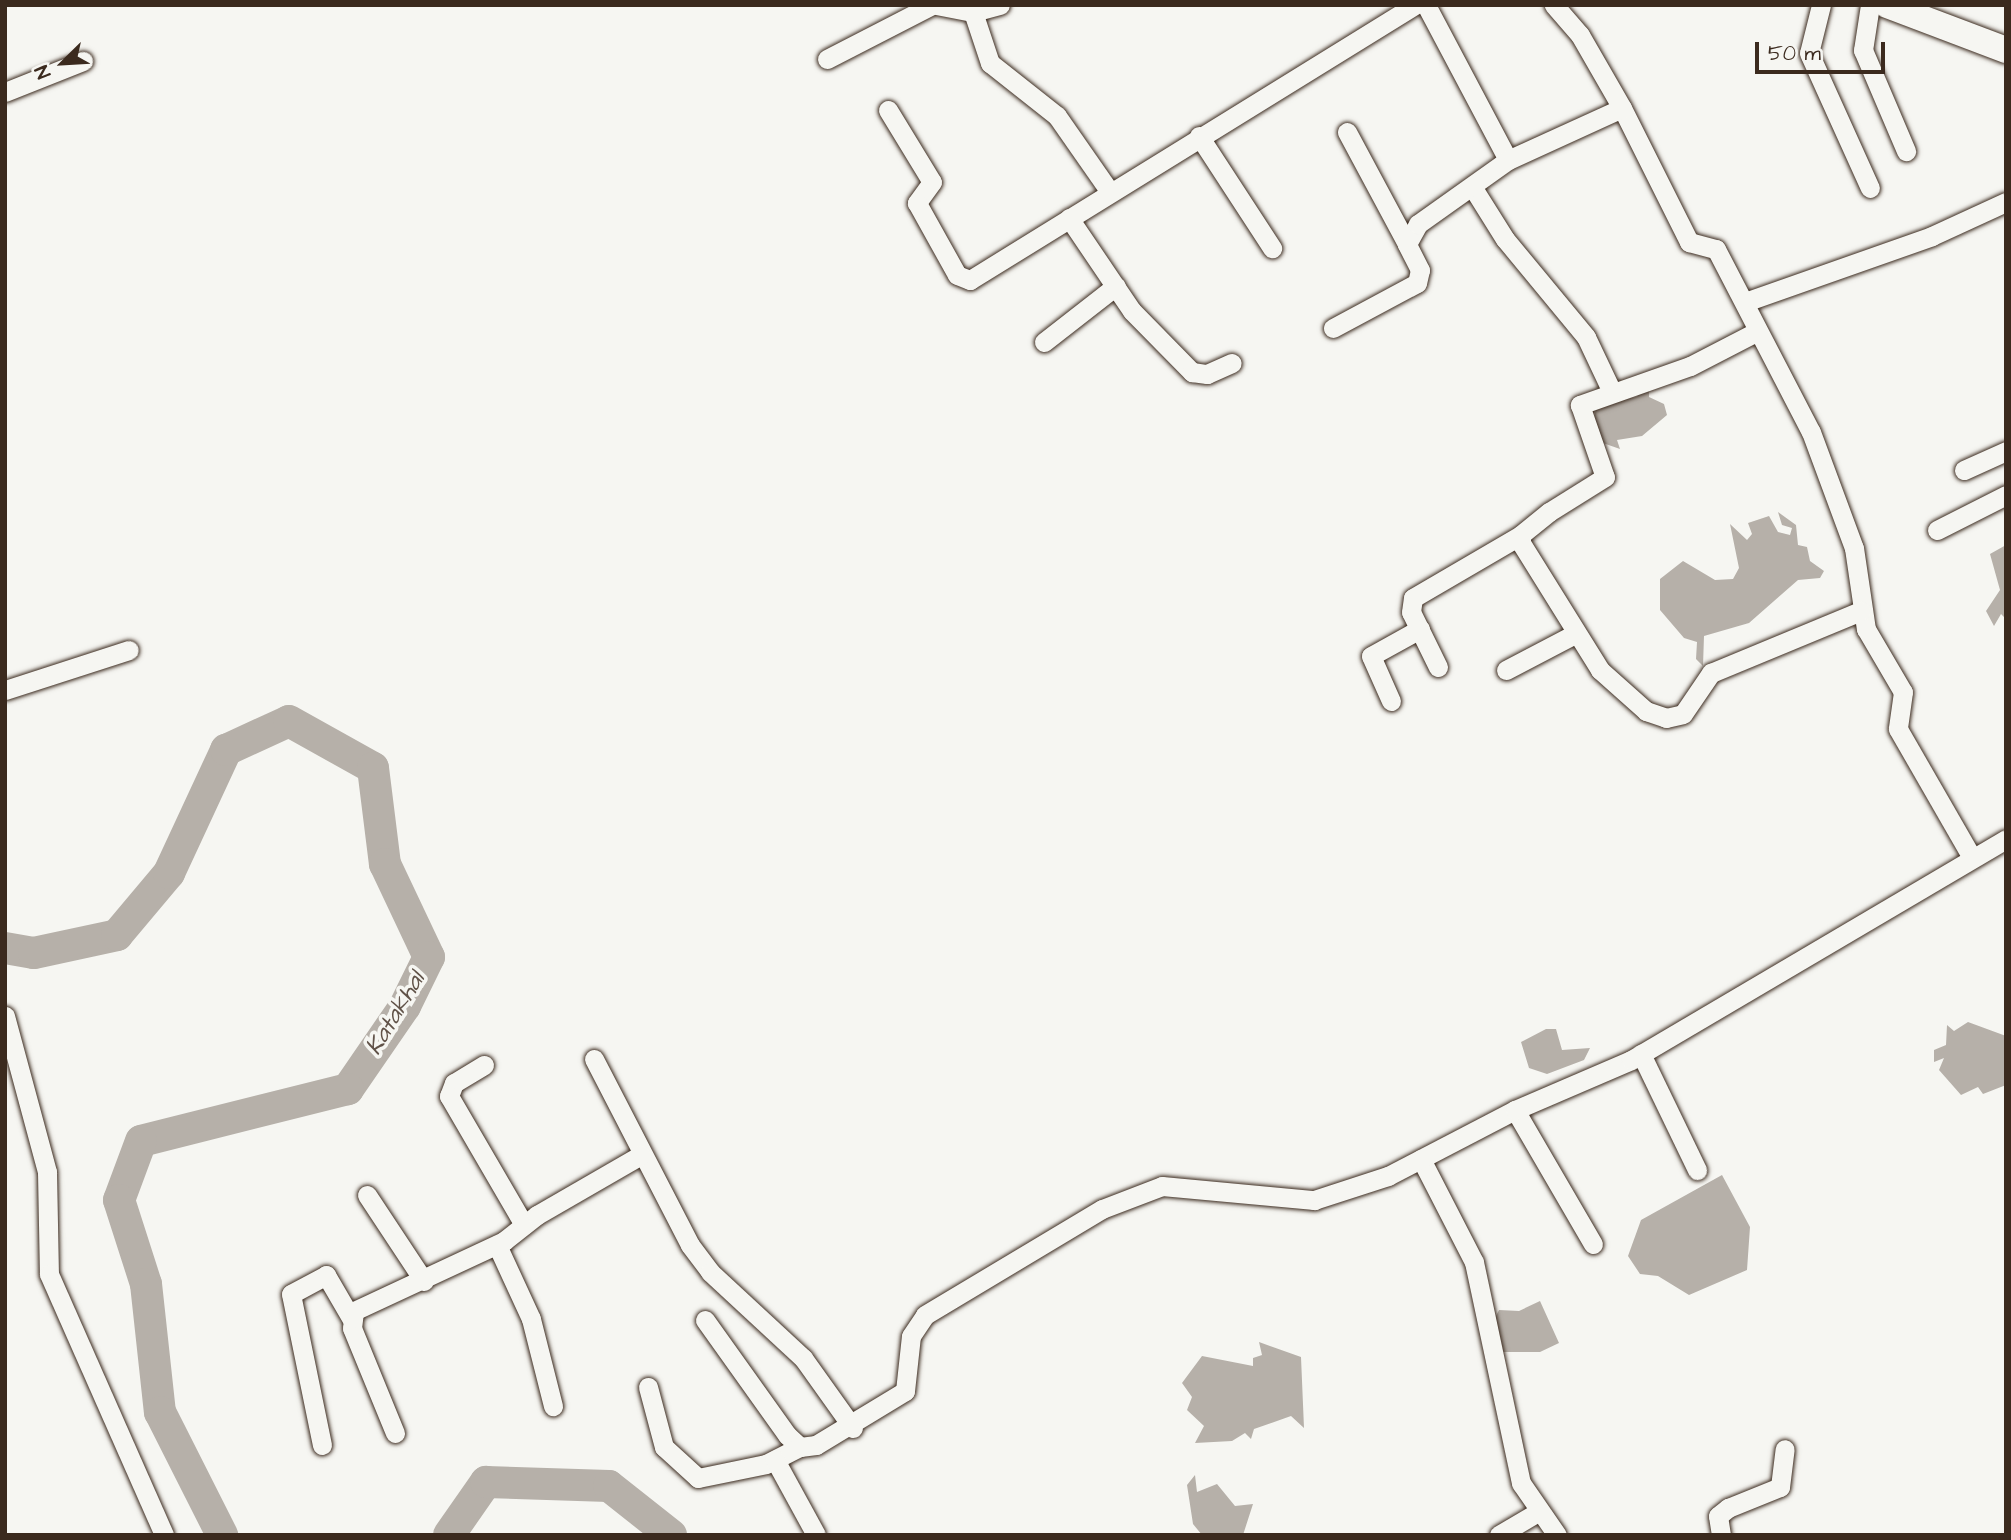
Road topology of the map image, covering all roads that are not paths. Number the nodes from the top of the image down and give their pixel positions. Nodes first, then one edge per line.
1 (934, 5) edge
2 (1000, 5) edge
3 (1415, 5) edge
4 (1426, 5) edge
5 (1554, 5) edge
6 (1820, 8) edge
7 (1875, 10) edge
8 (973, 12) junction
9 (1941, 15) edge
10 (2006, 50) edge
11 (827, 59) dead end
12 (82, 61) dead end
13 (5, 92) edge
14 (1622, 107) junction
15 (888, 110) dead end
16 (1347, 132) dead end
17 (1199, 136) junction
18 (1906, 151) dead end
19 (1508, 160) junction
20 (1473, 188) junction
21 (1870, 188) dead end
22 (1110, 192) junction
23 (2006, 202) edge
24 (1069, 218) junction
25 (1407, 244) junction
26 (1272, 248) dead end
27 (1116, 286) junction
28 (1745, 302) junction
29 (1333, 328) dead end
30 (1756, 332) junction
31 (1044, 342) dead end
32 (1233, 363) dead end
33 (1612, 392) junction
34 (2006, 451) edge
35 (1964, 470) dead end
36 (2006, 495) edge
37 (1937, 530) dead end
38 (1521, 535) junction
39 (1861, 611) junction
40 (1420, 629) junction
41 (1573, 635) junction
42 (129, 650) dead end
43 (1438, 667) dead end
44 (1506, 670) dead end
45 (5, 691) edge
46 (1391, 701) dead end
47 (2006, 839) edge
48 (1971, 856) junction
49 (5, 1016) edge
50 (1641, 1054) junction
51 (594, 1059) dead end
52 (484, 1065) dead end
53 (1515, 1110) junction
54 (641, 1155) junction
55 (1421, 1159) junction
56 (1697, 1170) dead end
57 (368, 1195) dead end
58 (524, 1224) junction
59 (1593, 1244) dead end
60 (496, 1245) junction
61 (424, 1280) junction
62 (351, 1318) junction
63 (705, 1320) dead end
64 (648, 1387) dead end
65 (553, 1406) dead end
66 (853, 1428) junction
67 (395, 1433) dead end
68 (322, 1445) dead end
69 (800, 1447) junction
70 (1785, 1449) dead end
71 (775, 1460) junction
72 (1535, 1513) junction
73 (164, 1535) edge
74 (816, 1535) edge
75 (1499, 1535) edge
76 (1557, 1535) edge
77 (1721, 1535) edge

1 - 8 street
1 - 11 street
2 - 8 street
3 - 17 street
4 - 19 street
5 - 14 street
6 - 21 street
7 - 9 street
7 - 18 street
8 - 22 street
9 - 10 street
12 - 13 street
14 - 19 street
14 - 28 street
15 - 24 street
16 - 25 street
17 - 22 street
17 - 26 street
19 - 20 street
20 - 25 street
20 - 33 street
22 - 24 street
23 - 28 street
24 - 27 street
25 - 29 street
27 - 31 street
27 - 32 street
28 - 30 street
30 - 33 street
30 - 39 street
33 - 38 street
34 - 35 street
36 - 37 street
38 - 40 street
38 - 41 street
39 - 41 street
39 - 48 street
40 - 43 street
40 - 46 street
41 - 44 street
42 - 45 street
47 - 48 street
48 - 50 street
49 - 73 street
50 - 53 street
50 - 56 street
51 - 54 street
52 - 58 street
53 - 55 street
53 - 59 street
54 - 58 street
54 - 66 street
55 - 66 street
55 - 72 street
57 - 61 street
58 - 60 street
60 - 61 street
60 - 65 street
61 - 62 street
62 - 67 street
62 - 68 street
63 - 69 street
64 - 71 street
66 - 69 street
69 - 71 street
70 - 77 street
71 - 74 street
72 - 75 street
72 - 76 street

